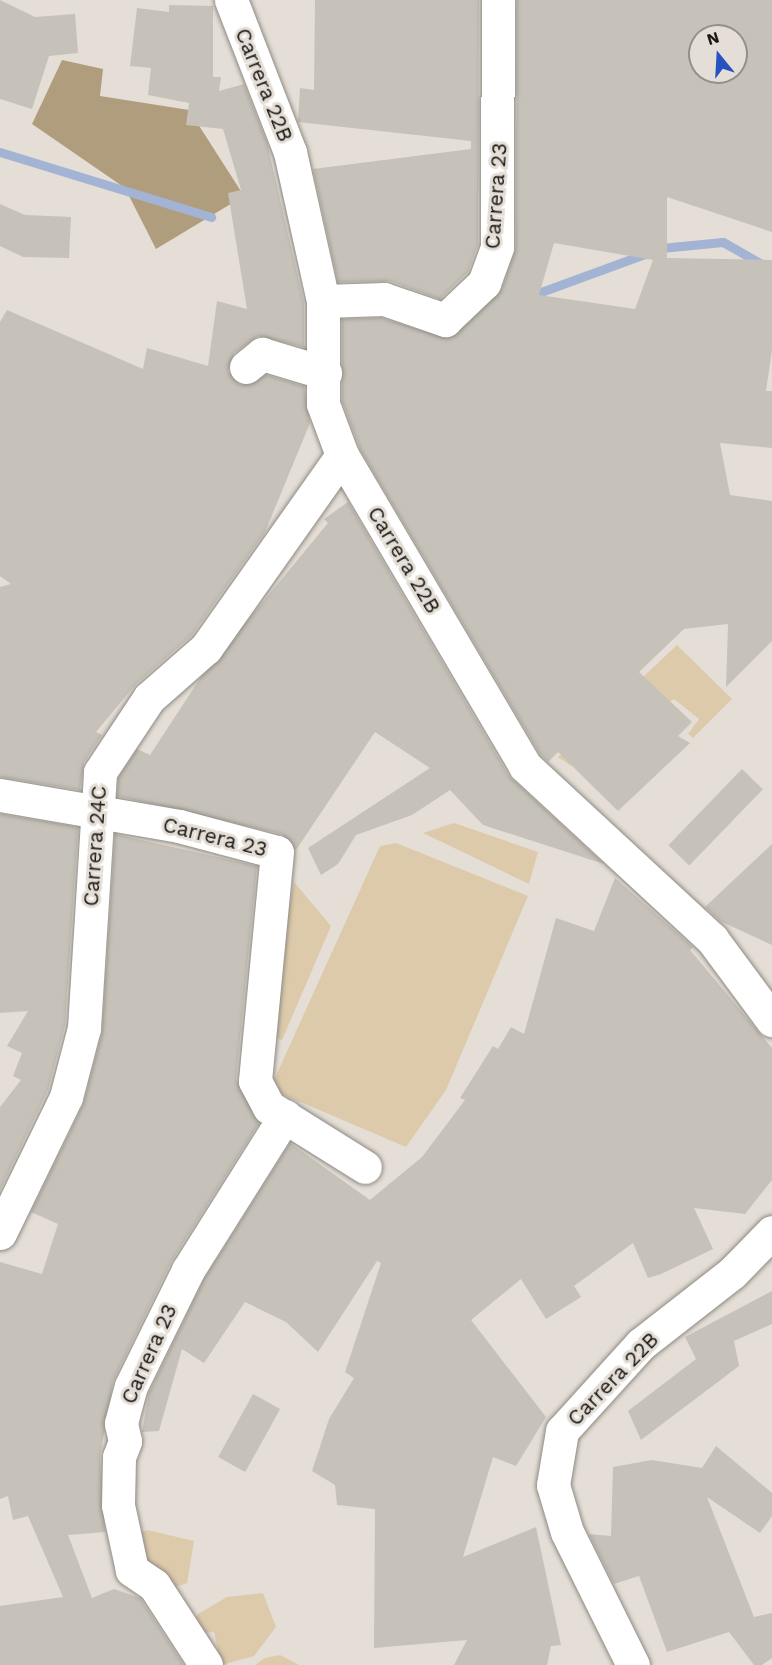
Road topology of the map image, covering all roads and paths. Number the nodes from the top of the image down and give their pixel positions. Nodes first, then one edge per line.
1 (231, 0) edge
2 (498, 0) edge
3 (323, 301) junction
4 (246, 367) dead end
5 (325, 373) junction
6 (342, 455) junction
7 (0, 795) edge
8 (94, 810) junction
9 (772, 1020) edge
10 (285, 1116) junction
11 (365, 1167) dead end
12 (772, 1232) edge
13 (0, 1233) edge
14 (206, 1665) edge
15 (633, 1665) edge

1 - 3 street, Carrera 22B
2 - 3 street, Carrera 23
3 - 5 street, Carrera 22B
4 - 5 street
5 - 6 street, Carrera 22B
6 - 8 street, Carrera 24C
6 - 9 street, Carrera 22B
7 - 8 street
8 - 10 street, Carrera 23
8 - 13 street, Carrera 24C
10 - 11 street, Carrera 23
10 - 14 street, Carrera 23
12 - 15 street, Carrera 22B

